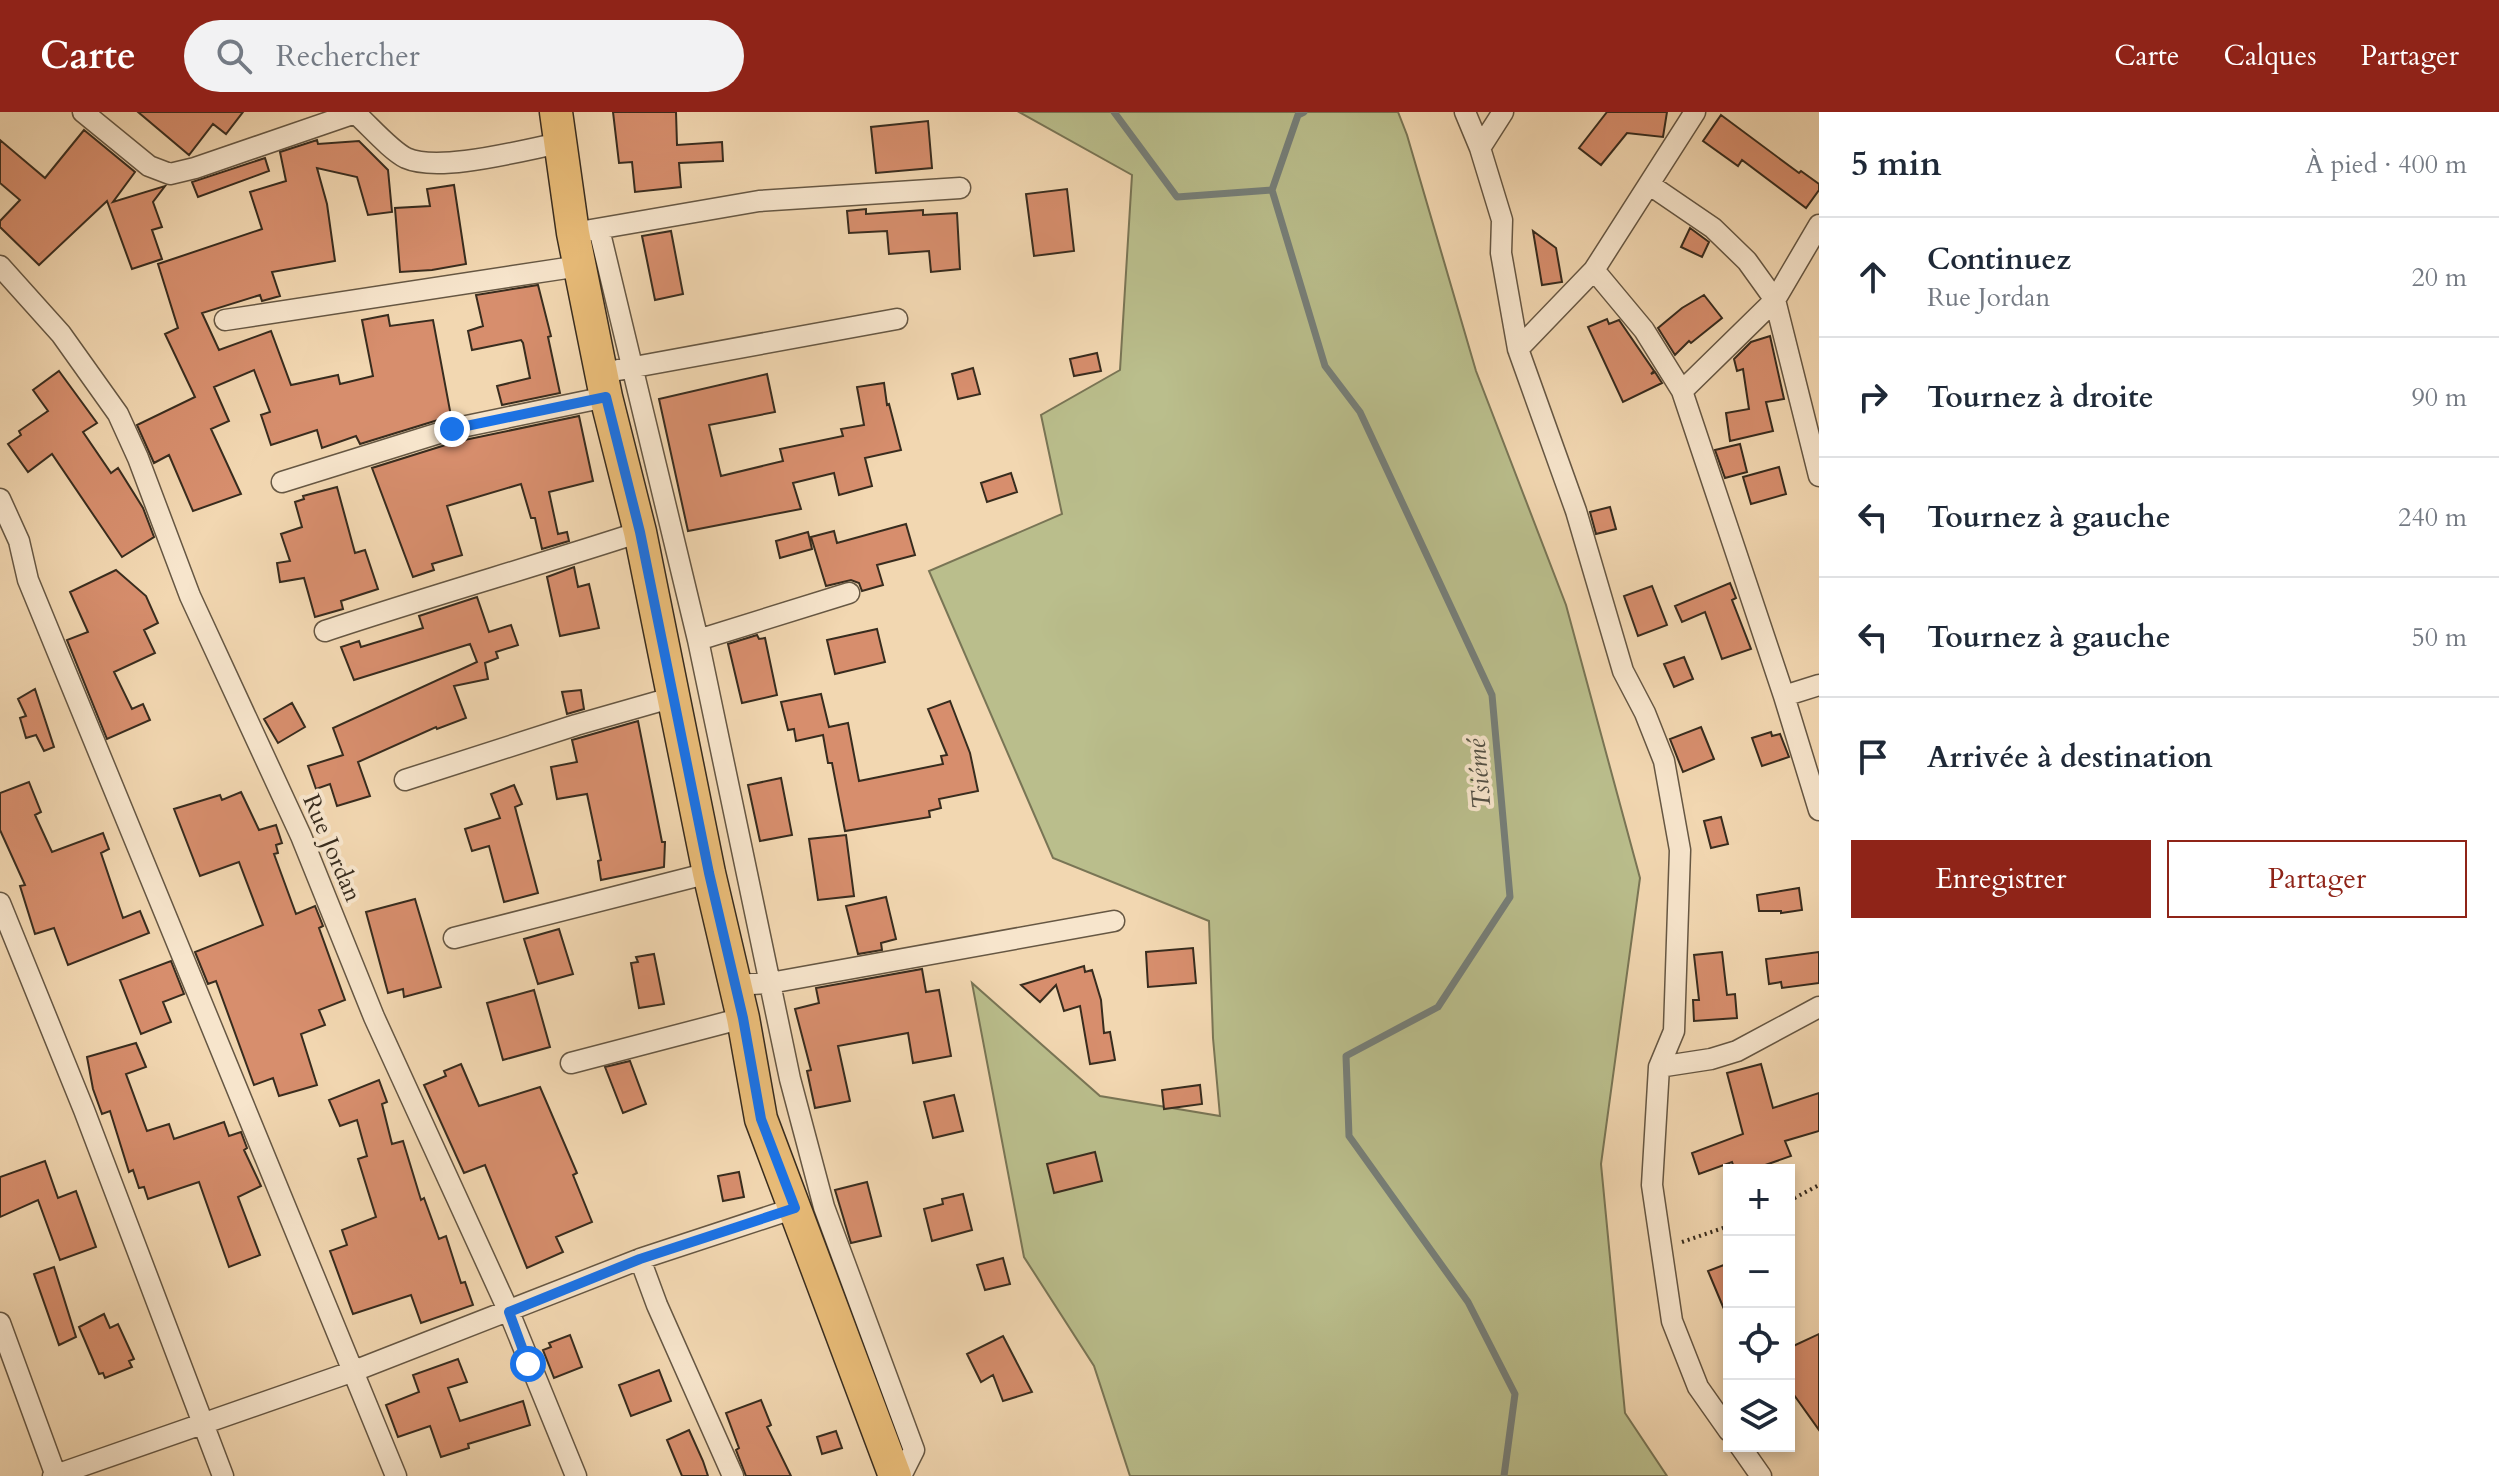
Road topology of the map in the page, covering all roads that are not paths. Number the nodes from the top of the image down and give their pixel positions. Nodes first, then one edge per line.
1 (83, 112) edge
2 (355, 112) edge
3 (1465, 112) edge
4 (1503, 112) edge
5 (1695, 112) edge
6 (558, 128) edge
7 (1480, 148) junction
8 (1650, 185) junction
9 (960, 188) dead end
10 (1819, 225) edge
11 (586, 231) junction
12 (0, 266) edge
13 (580, 266) junction
14 (1594, 270) junction
15 (1775, 300) junction
16 (897, 319) dead end
17 (225, 320) dead end
18 (1518, 349) junction
19 (613, 379) junction
20 (1682, 391) junction
21 (1819, 476) edge
22 (282, 482) dead end
23 (0, 499) edge
24 (640, 532) junction
25 (849, 593) dead end
26 (325, 631) dead end
27 (698, 640) junction
28 (1819, 685) edge
29 (1784, 696) junction
30 (674, 697) junction
31 (405, 780) dead end
32 (1819, 810) edge
33 (709, 873) junction
34 (0, 903) edge
35 (1114, 921) dead end
36 (454, 938) dead end
37 (770, 983) junction
38 (736, 985) junction
39 (1819, 1007) edge
40 (743, 1018) junction
41 (571, 1063) dead end
42 (1659, 1067) junction
43 (795, 1208) junction
44 (640, 1259) junction
45 (509, 1312) junction
46 (0, 1323) edge
47 (354, 1371) junction
48 (1723, 1422) edge
49 (205, 1424) junction
50 (1744, 1452) edge
51 (55, 1476) edge
52 (223, 1476) edge
53 (396, 1476) edge
54 (576, 1476) edge
55 (733, 1476) edge
56 (898, 1476) edge
57 (1761, 1476) edge

1 - 2 street
2 - 6 street
3 - 7 street
4 - 7 street
5 - 8 street
6 - 11 main road
7 - 18 street
8 - 14 street
8 - 15 street
9 - 11 street
10 - 15 street
11 - 13 main road
11 - 19 street
12 - 45 street, Rue Jordan
13 - 17 street
13 - 19 main road
14 - 18 street
14 - 20 street
15 - 20 street
15 - 21 street
16 - 19 street
18 - 42 street
19 - 22 street
19 - 24 main road
19 - 27 street
20 - 29 street
23 - 47 street
24 - 26 street
24 - 30 main road
25 - 27 street
27 - 37 street
28 - 29 street
29 - 32 street
30 - 31 street
30 - 33 main road
33 - 36 street
33 - 38 main road
34 - 49 street
35 - 37 street
37 - 38 street
37 - 56 street
38 - 40 main road
39 - 42 street
40 - 41 street
40 - 43 main road
42 - 48 street
43 - 44 street
43 - 56 main road
44 - 45 street
44 - 55 street
45 - 47 street
45 - 54 street, Rue Jordan
46 - 51 street
47 - 49 street
47 - 53 street
49 - 51 street
49 - 52 street
50 - 57 street

